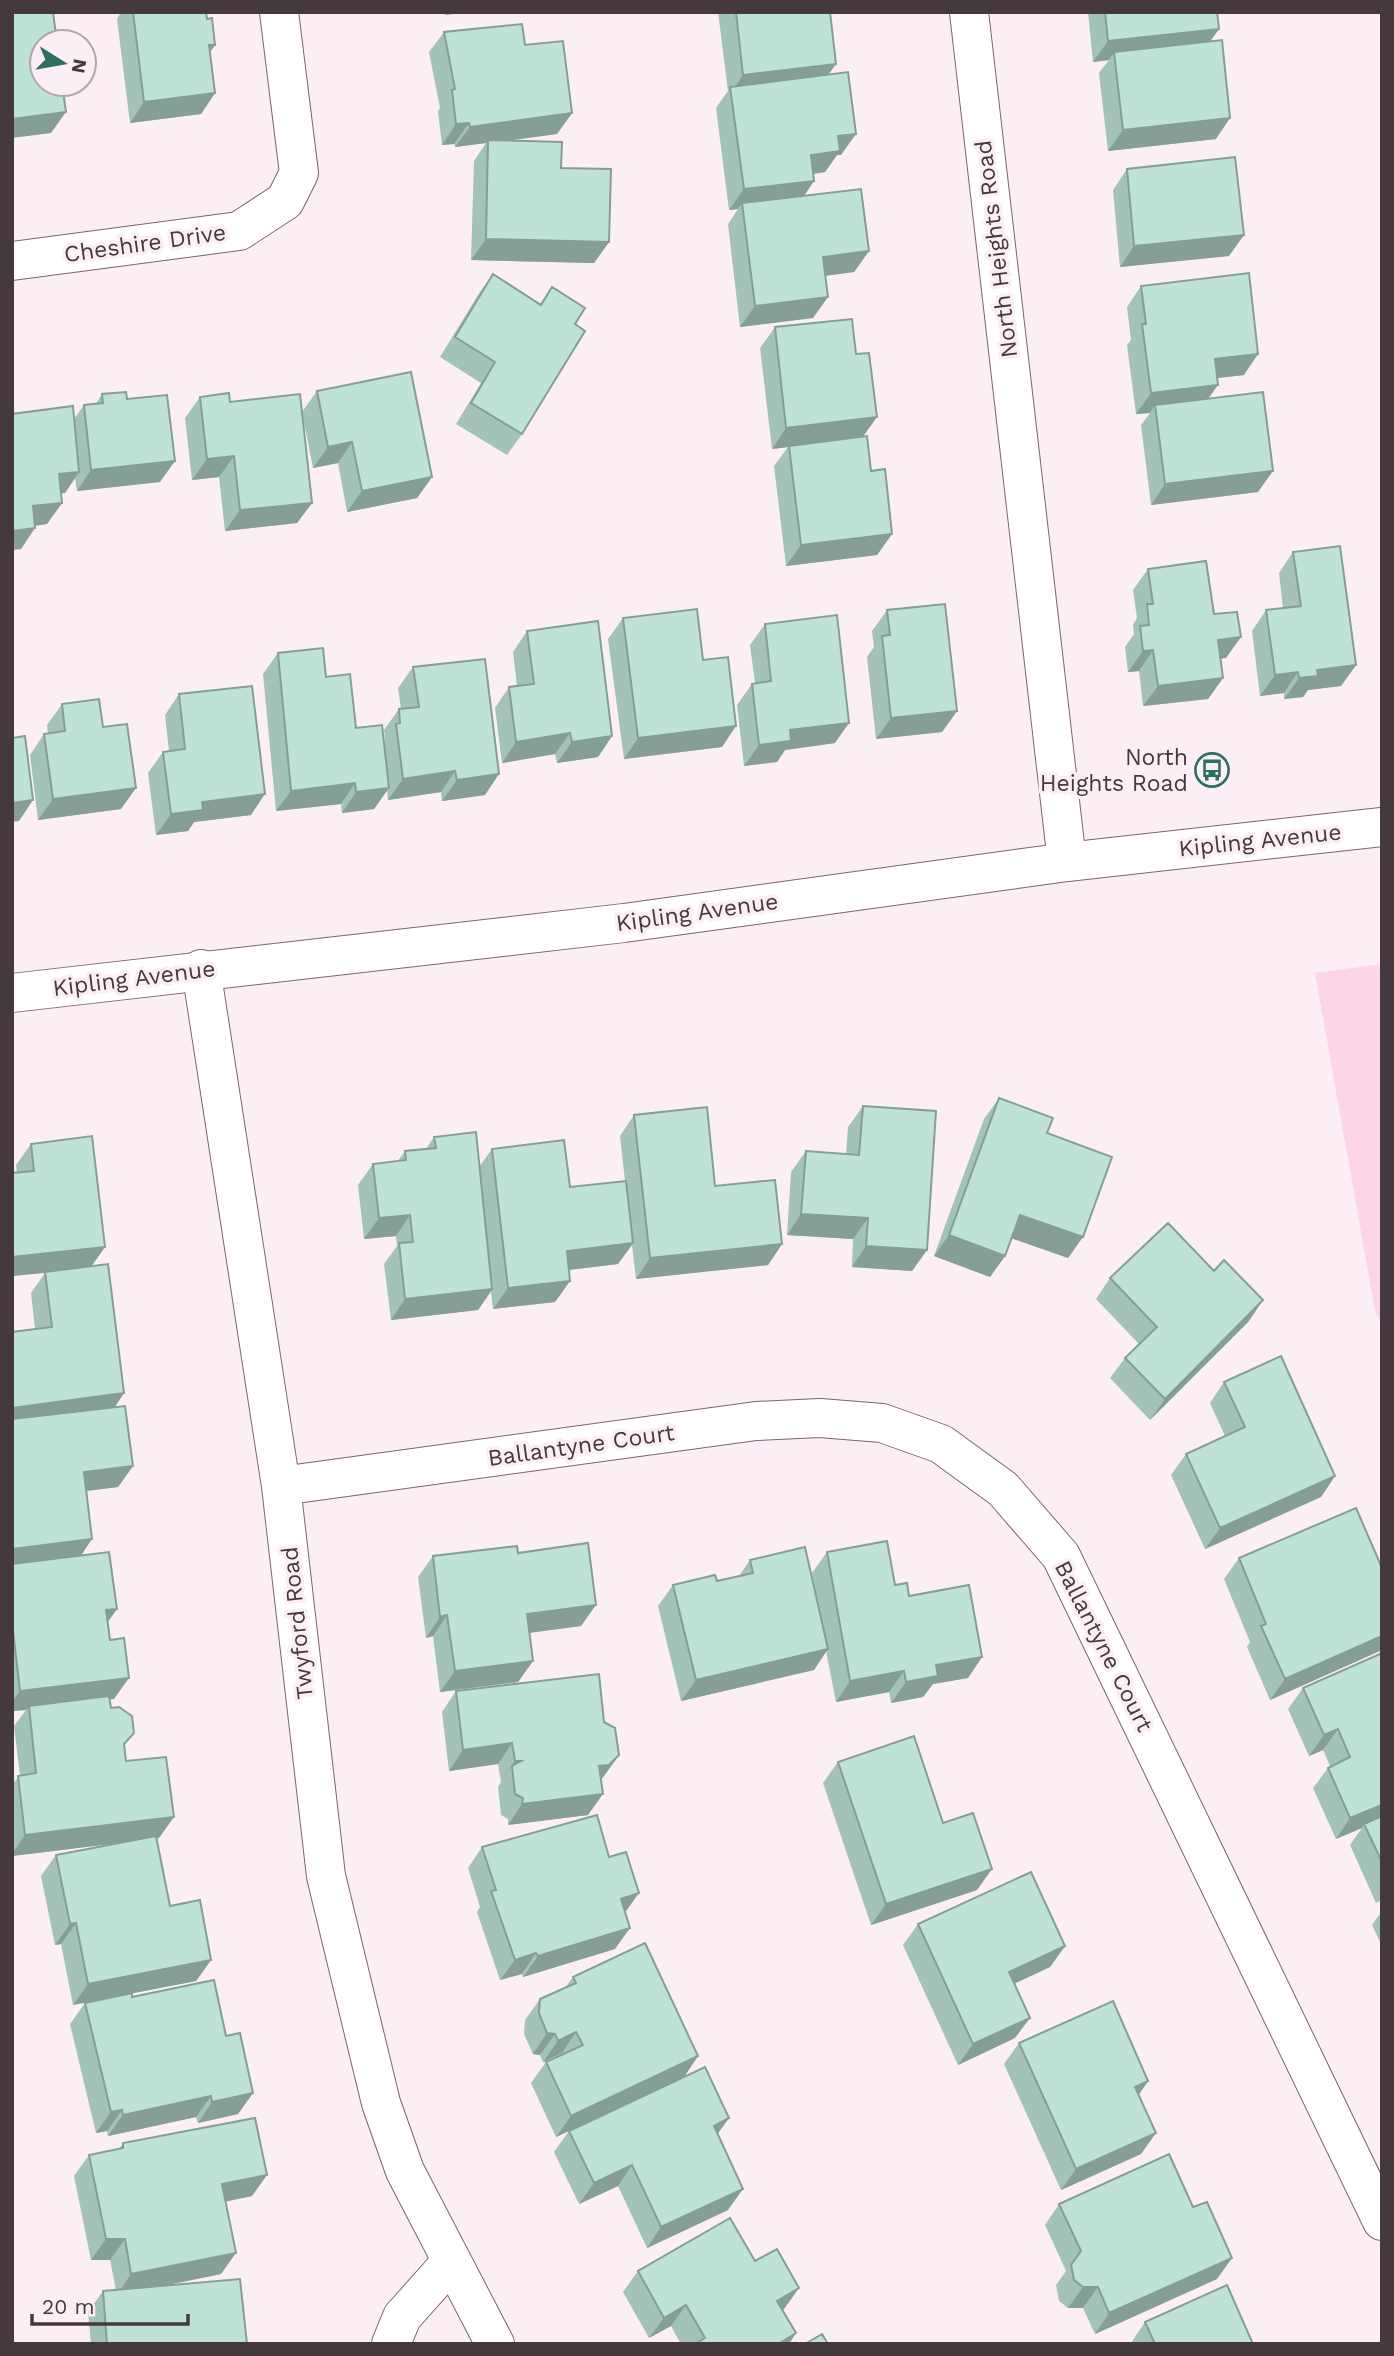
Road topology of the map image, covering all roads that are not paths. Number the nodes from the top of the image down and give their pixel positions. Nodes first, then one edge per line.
1 (279, 12) edge
2 (969, 12) edge
3 (12, 261) edge
4 (1382, 827) edge
5 (1067, 862) junction
6 (201, 969) junction
7 (12, 993) edge
8 (281, 1486) junction
9 (1382, 2221) edge
10 (451, 2262) junction
11 (391, 2344) edge
12 (495, 2344) edge

1 - 3 street, Cheshire Drive
2 - 5 street, North Heights Road
4 - 5 street, Kipling Avenue
5 - 6 street, Kipling Avenue
6 - 7 street, Kipling Avenue
6 - 8 street, Twyford Road
8 - 9 street, Ballantyne Court
8 - 10 street, Twyford Road
10 - 11 street
10 - 12 street, Twyford Road

